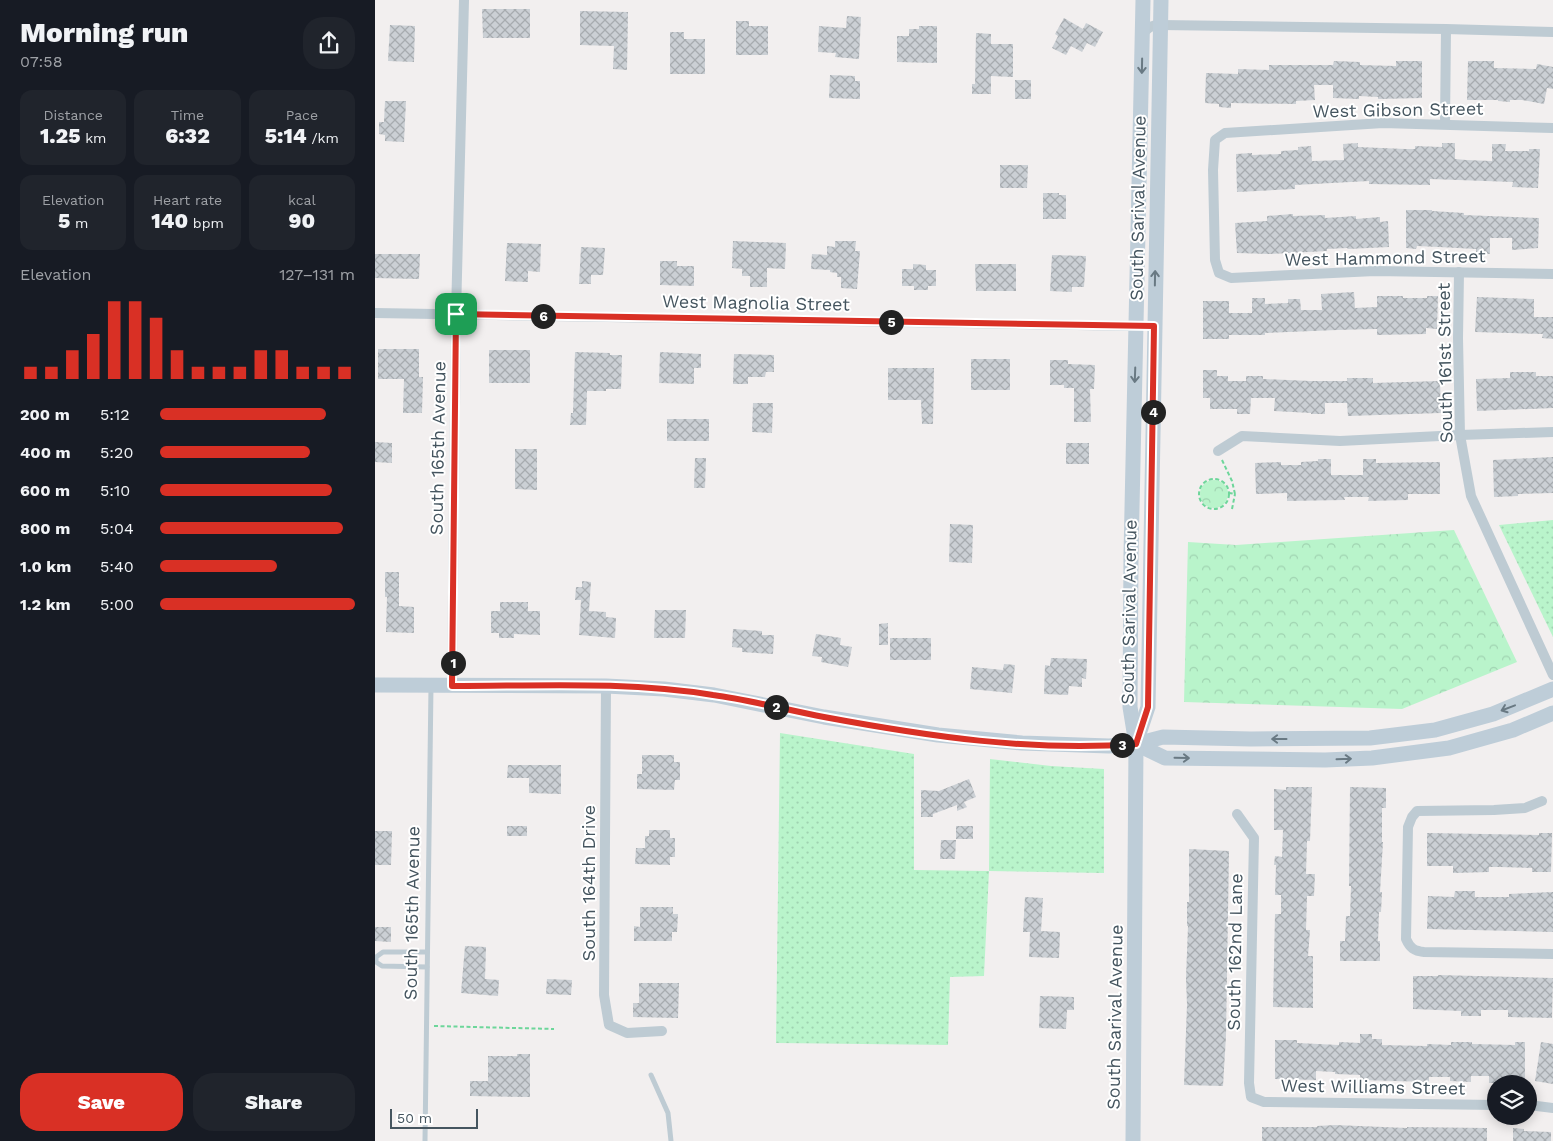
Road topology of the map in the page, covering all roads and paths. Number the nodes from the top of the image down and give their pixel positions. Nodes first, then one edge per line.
1 (464, 0) edge
2 (1143, 0) edge
3 (1161, 0) edge
4 (1161, 25) junction
5 (1446, 29) junction
6 (1553, 32) edge
7 (1142, 36) junction
8 (1445, 124) junction
9 (1553, 128) edge
10 (1459, 272) junction
11 (1219, 273) joint
12 (1553, 274) edge
13 (375, 313) edge
14 (456, 314) junction
15 (1137, 326) junction
16 (1154, 326) junction
17 (1553, 432) edge
18 (1460, 435) junction
19 (1218, 451) joint
20 (1229, 493) junction
21 (1235, 494) junction
22 (1232, 509) dead end
23 (1553, 675) edge
24 (375, 685) edge
25 (431, 686) junction
26 (452, 686) junction
27 (606, 686) junction
28 (1553, 689) edge
29 (1553, 714) edge
30 (1136, 744) junction
31 (1543, 800) dead end
32 (1237, 814) dead end
33 (427, 952) junction
34 (1553, 954) edge
35 (427, 967) junction
36 (426, 1026) junction
37 (554, 1029) dead end
38 (662, 1031) dead end
39 (651, 1075) dead end
40 (1251, 1097) joint
41 (1487, 1105) edge
42 (1537, 1107) edge
43 (1553, 1108) edge
44 (425, 1141) edge
45 (671, 1141) edge
46 (1133, 1141) edge

1 - 14 street, South 165th Avenue
2 - 7 main road, South Sarival Avenue
3 - 4 main road, South Sarival Avenue
4 - 5 street
4 - 7 street
16 -> 4 main road, South Sarival Avenue
5 - 6 street
5 - 8 street
7 -> 15 main road, South Sarival Avenue
8 - 9 street, West Gibson Street
8 - 11 street, West Gibson Street
10 - 11 street, West Hammond Street
10 - 12 street, West Hammond Street
10 - 18 street, South 161st Street
13 - 14 street, West Magnolia Street
14 - 15 street, West Magnolia Street
14 - 26 street, South 165th Avenue
15 - 16 main road
15 -> 30 main road, South Sarival Avenue
16 - 30 main road, South Sarival Avenue
17 - 18 street
18 - 19 street
18 - 23 street, South 161st Street
19 - 21 path
20 - 20 path
20 - 21 path
21 - 22 path
24 - 25 main road
25 - 26 main road
25 - 33 lane, South 165th Avenue
26 - 27 main road
27 - 30 main road
27 - 38 street, South 164th Drive
28 -> 30 main road
30 -> 29 main road
30 - 46 main road, South Sarival Avenue
31 - 34 street
32 - 40 street, South 162nd Lane
33 - 35 lane, South 165th Avenue
33 - 35 lane
35 - 36 lane, South 165th Avenue
36 - 37 path
36 - 44 lane, South 165th Avenue
39 - 45 lane
40 - 41 street, West Williams Street
42 - 43 street

